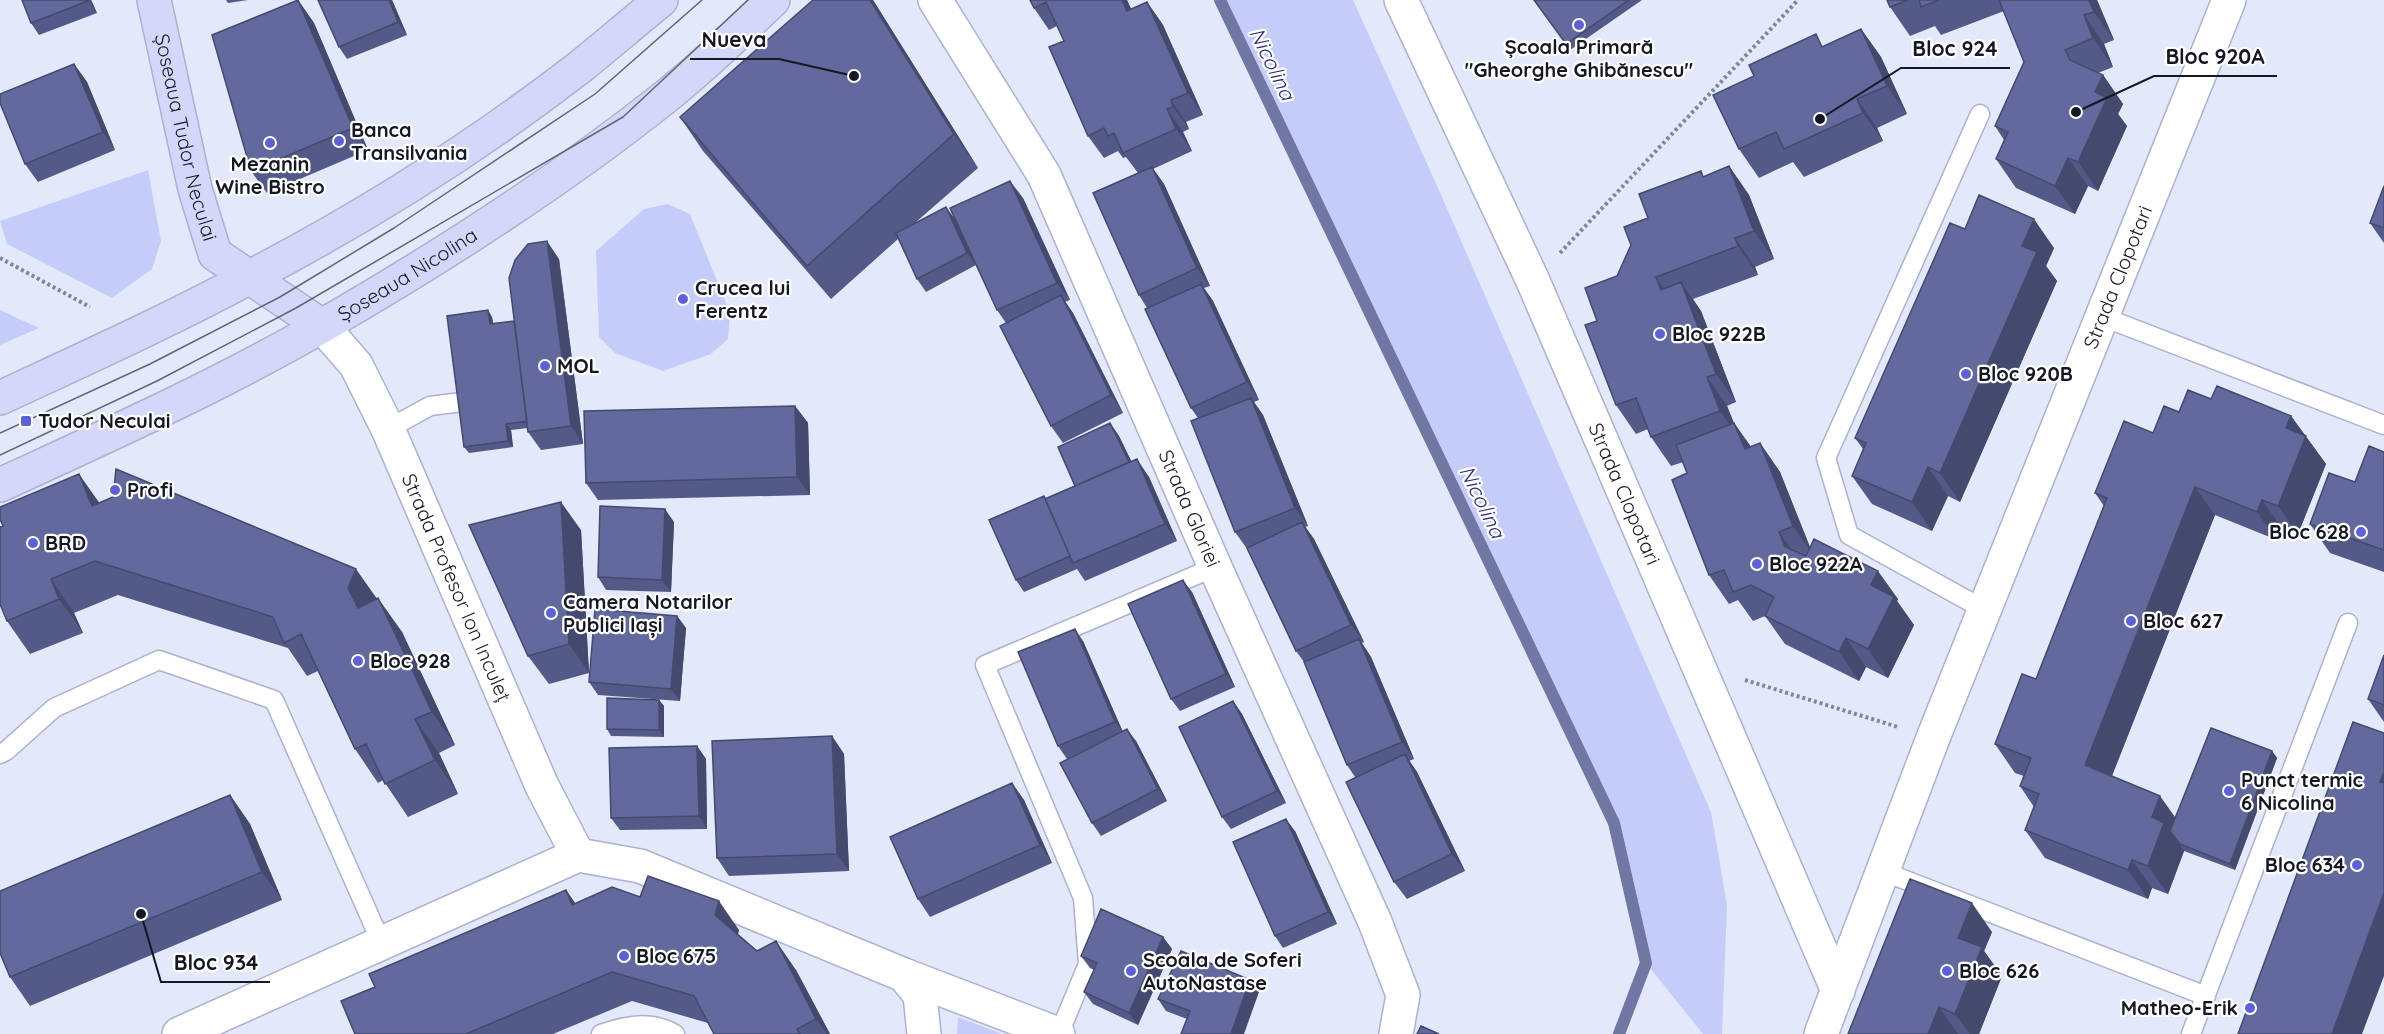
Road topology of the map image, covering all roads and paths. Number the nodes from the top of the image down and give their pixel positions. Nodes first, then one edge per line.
1 (154, 0) edge
2 (661, 0) edge
3 (773, 0) edge
4 (935, 0) edge
5 (1401, 0) edge
6 (1798, 0) edge
7 (2229, 0) edge
8 (1980, 114) dead end
9 (0, 258) edge
10 (251, 277) junction
11 (1533, 282) junction
12 (90, 307) dead end
13 (2103, 317) junction
14 (322, 326) junction
15 (0, 398) edge
16 (462, 402) edge
17 (2384, 425) edge
18 (388, 429) junction
19 (0, 485) edge
20 (1215, 567) junction
21 (1985, 610) junction
22 (2348, 623) dead end
23 (1698, 666) junction
24 (1933, 738) junction
25 (0, 754) edge
26 (578, 855) junction
27 (1882, 871) junction
28 (381, 942) junction
29 (904, 975) junction
30 (1838, 991) junction
31 (2206, 996) junction
32 (179, 1034) edge
33 (601, 1034) edge
34 (675, 1034) edge
35 (924, 1034) edge
36 (1058, 1034) edge
37 (1396, 1034) edge
38 (1821, 1034) edge
39 (2190, 1034) edge

1 - 10 main road, Șoseaua Tudor Neculai
2 - 10 main road
3 - 14 main road, Șoseaua Nicolina
4 - 20 street, Strada Gloriei
5 - 11 street, Strada Clopotari
6 - 11 path
7 - 13 street, Strada Clopotari
8 - 21 lane
9 - 12 path
10 - 14 main road, Șoseaua Tudor Neculai
10 - 15 main road
11 - 23 street, Strada Clopotari
13 - 17 lane
13 - 21 street, Strada Clopotari
14 - 18 street, Strada Profesor Ion Inculeț
14 - 19 main road, Șoseaua Nicolina
16 - 18 lane
18 - 26 street, Strada Profesor Ion Inculeț
20 - 36 lane
20 - 37 street, Strada Gloriei
21 - 24 street, Strada Clopotari
22 - 31 lane
23 - 24 path
23 - 30 street, Strada Clopotari
24 - 27 street, Strada Clopotari
25 - 28 lane
26 - 28 street
26 - 29 street
27 - 30 street, Strada Clopotari
27 - 31 lane
28 - 32 street
29 - 35 street
29 - 36 street
30 - 38 street, Strada Clopotari
31 - 39 lane
33 - 34 lane

